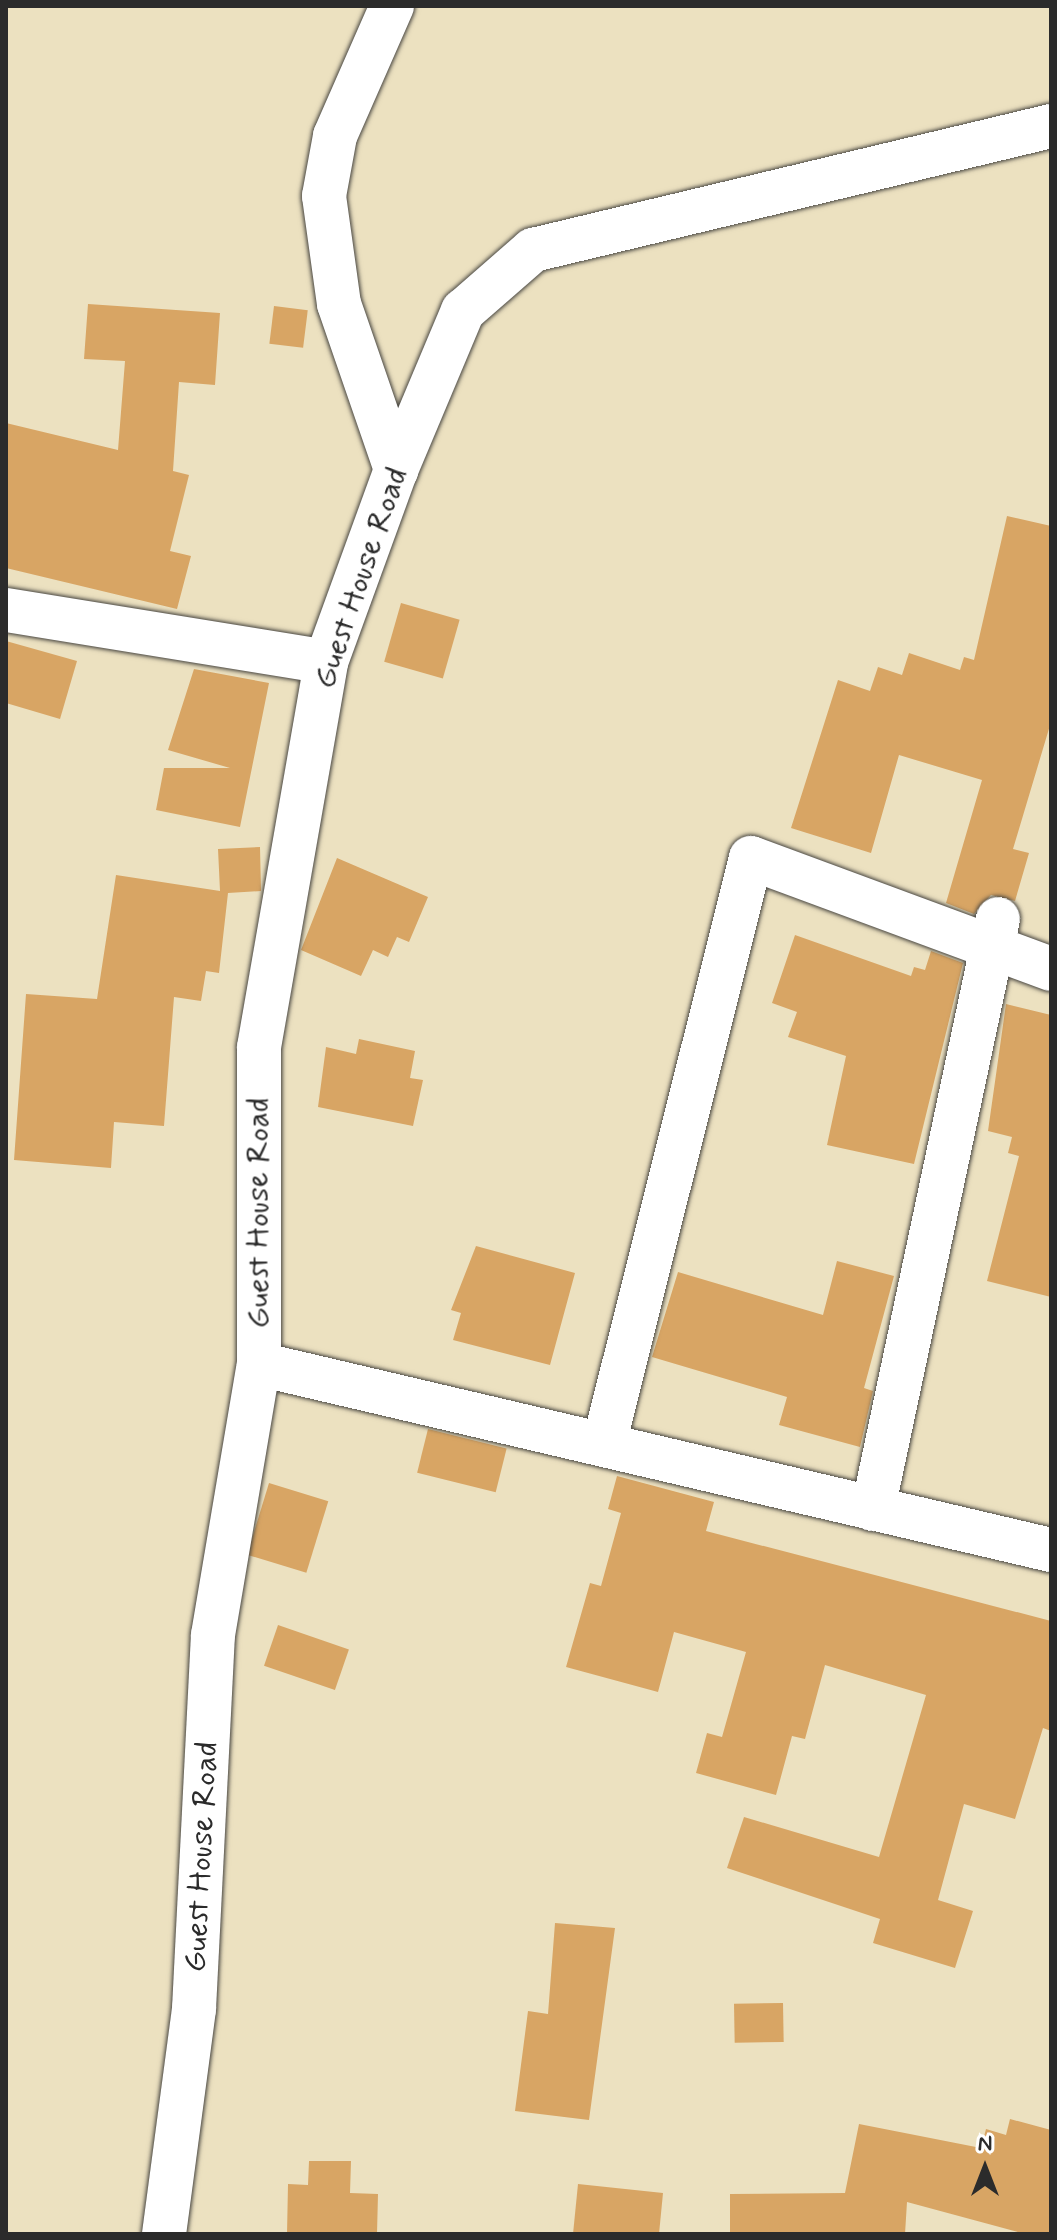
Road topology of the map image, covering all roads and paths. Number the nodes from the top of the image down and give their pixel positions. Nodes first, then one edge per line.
1 (392, 6) edge
2 (1051, 126) edge
3 (396, 470) junction
4 (6, 610) edge
5 (326, 662) junction
6 (995, 935) junction
7 (1051, 969) edge
8 (259, 1364) junction
9 (604, 1444) junction
10 (873, 1509) junction
11 (1051, 1550) edge
12 (164, 2234) edge

1 - 3 street
2 - 3 street, Guest House Road
3 - 5 street, Guest House Road
4 - 5 street
5 - 8 street, Guest House Road
6 - 7 street
6 - 9 street
6 - 10 street
8 - 9 street
8 - 12 street, Guest House Road
9 - 10 street
10 - 11 street

